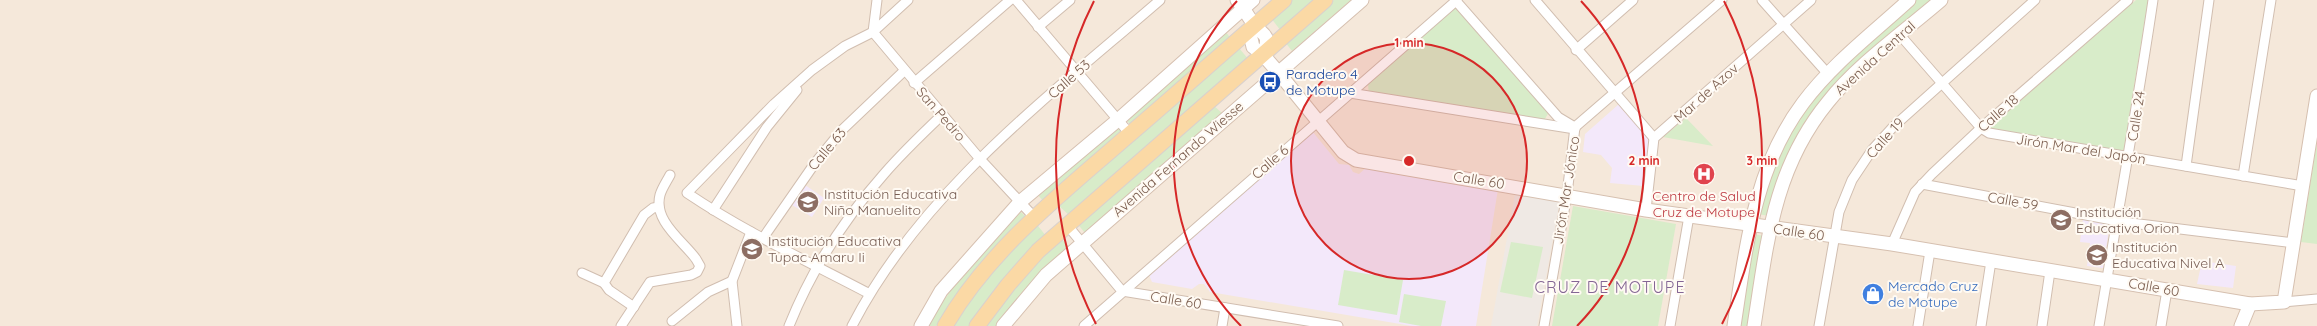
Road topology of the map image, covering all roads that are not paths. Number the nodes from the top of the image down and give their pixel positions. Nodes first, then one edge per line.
1 (877, 0) edge
2 (908, 0) edge
3 (1010, 0) edge
4 (1016, 0) edge
5 (1070, 0) edge
6 (1160, 0) edge
7 (1284, 0) edge
8 (1325, 0) edge
9 (1362, 0) edge
10 (1633, 0) edge
11 (1722, 0) edge
12 (1762, 0) edge
13 (1811, 0) edge
14 (1909, 0) edge
15 (1941, 0) edge
16 (2035, 0) edge
17 (2128, 0) edge
18 (2153, 0) edge
19 (2209, 0) edge
20 (2271, 0) edge
21 (1456, 1) edge
22 (1538, 1) edge
23 (1245, 3) edge
24 (1783, 24) junction
25 (1254, 26) junction
26 (1038, 27) junction
27 (873, 32) junction
28 (1900, 35) junction
29 (1576, 50) junction
30 (1263, 55) junction
31 (812, 70) junction
32 (904, 71) junction
33 (1076, 72) junction
34 (1278, 72) junction
35 (1828, 74) junction
36 (1942, 82) junction
37 (914, 83) junction
38 (1614, 92) junction
39 (1350, 94) junction
40 (2317, 96) edge
41 (942, 115) junction
42 (1119, 119) junction
43 (1317, 121) junction
44 (1575, 128) junction
45 (1981, 128) junction
46 (1130, 134) junction
47 (1654, 138) junction
48 (2130, 157) junction
49 (980, 159) junction
50 (2186, 166) junction
51 (670, 175) dead end
52 (2243, 176) junction
53 (1922, 184) junction
54 (2303, 186) junction
55 (1567, 194) junction
56 (1020, 202) junction
57 (659, 207) junction
58 (713, 210) junction
59 (1646, 210) junction
60 (1689, 216) junction
61 (1034, 217) junction
62 (2116, 220) junction
63 (1067, 225) junction
64 (1750, 225) junction
65 (1769, 228) junction
66 (751, 232) junction
67 (1834, 237) junction
68 (763, 238) junction
69 (1082, 243) junction
70 (2294, 243) junction
71 (1892, 244) junction
72 (1930, 251) junction
73 (1991, 261) junction
74 (818, 267) junction
75 (2050, 271) junction
76 (582, 273) dead end
77 (2107, 279) junction
78 (732, 282) junction
79 (604, 283) junction
80 (2167, 290) junction
81 (1122, 291) junction
82 (868, 293) junction
83 (2317, 299) edge
84 (2284, 302) junction
85 (2250, 304) junction
86 (634, 307) junction
87 (1225, 308) junction
88 (672, 321) dead end
89 (621, 326) edge
90 (737, 326) edge
91 (789, 326) edge
92 (852, 326) edge
93 (921, 326) edge
94 (945, 326) edge
95 (977, 326) edge
96 (1003, 326) edge
97 (1084, 326) edge
98 (1222, 326) edge
99 (1338, 326) edge
100 (1544, 326) edge
101 (1670, 326) edge
102 (1734, 326) edge
103 (1754, 326) edge
104 (1819, 326) edge
105 (1918, 326) edge
106 (1981, 326) edge
107 (2042, 326) edge
108 (2099, 326) edge
109 (2161, 326) edge
110 (2241, 326) edge

1 - 27 street
2 - 27 street
3 - 37 street
4 - 26 street
5 - 26 street
6 - 33 street, Calle 53
7 - 25 main road
8 - 30 main road, Avenida Fernando Wiesse
9 - 34 main road, Avenida Fernando Wiesse
10 - 29 street
11 - 38 street, Jirón Mar Jónico
12 - 24 street
13 - 24 street, Mar de Azov
14 - 35 main road, Avenida Central
15 - 28 main road, Avenida Central
16 - 36 street, Calle 19
17 - 45 street, Calle 18
18 - 48 street, Calle 24
19 - 50 street
20 - 52 street
21 - 39 street, Calle 6
21 - 44 street
22 - 29 street
23 - 25 main road
23 - 42 main road
24 - 35 street
24 - 47 street, Mar de Azov
25 - 30 main road, Calle 60
25 - 46 main road
26 - 33 street
27 - 31 street
27 - 32 street, San Pedro
28 - 36 street, Jirón Mar del Japón
28 - 65 main road, Avenida Central
29 - 38 street
30 - 34 main road, Calle 60
30 - 63 main road, Avenida Fernando Wiesse
31 - 58 street
31 - 58 street
32 - 37 street, San Pedro
32 - 68 street, Calle 63
33 - 42 street
33 - 49 street, Calle 53
34 - 43 main road, Calle 60
34 - 69 main road, Avenida Fernando Wiesse
35 - 64 main road, Avenida Central
36 - 45 street, Jirón Mar del Japón
36 - 67 street, Calle 19
37 - 41 street, San Pedro
38 - 44 street, Jirón Mar Jónico
38 - 47 street
39 - 43 street, Calle 6
39 - 44 street
40 - 54 main road
41 - 49 street, San Pedro
41 - 74 street
42 - 46 street
42 - 56 main road
43 - 55 main road, Calle 60
43 - 81 street, Calle 6
44 - 55 street, Jirón Mar Jónico
45 - 48 street, Jirón Mar del Japón
45 - 53 street, Calle 18
46 - 61 main road
47 - 59 street
48 - 50 street, Jirón Mar del Japón
48 - 62 street, Calle 24
49 - 56 street, San Pedro
49 - 82 street, Calle 53
50 - 52 street, Jirón Mar del Japón
51 - 57 street
52 - 54 street, Jirón Mar del Japón
53 - 62 street, Calle 59
53 - 71 street, Calle 18
54 - 70 main road
55 - 59 main road, Calle 60
55 - 100 street, Jirón Mar Jónico
56 - 61 street, San Pedro
56 - 93 main road
57 - 79 street
57 - 86 street
58 - 66 street
59 - 60 main road, Calle 60
60 - 64 main road, Calle 60
60 - 101 street
61 - 94 main road
62 - 70 street, Calle 59
62 - 77 street, Calle 24
63 - 69 street
63 - 95 main road, Avenida Fernando Wiesse
64 - 65 main road, Calle 60
64 - 102 main road, Avenida Central
65 - 67 main road, Calle 60
65 - 103 main road, Avenida Central
66 - 68 street
66 - 78 street
67 - 71 main road, Calle 60
67 - 104 street, Calle 19
68 - 74 street
69 - 81 street
69 - 96 main road, Avenida Fernando Wiesse
70 - 84 main road
71 - 72 main road, Calle 60
72 - 73 main road, Calle 60
72 - 105 street
73 - 75 main road, Calle 60
73 - 106 street
74 - 82 street
74 - 91 street
75 - 77 main road, Calle 60
75 - 107 street
76 - 79 street
77 - 80 main road, Calle 60
77 - 108 street, Calle 24
78 - 88 street
78 - 90 street
79 - 86 street
80 - 85 main road, Calle 60
80 - 109 street
81 - 87 street, Calle 60
81 - 97 street, Calle 6
82 - 92 street, Calle 53
83 - 84 street
84 - 85 main road, Calle 60
85 - 110 main road
86 - 89 street
87 - 98 street
87 - 99 street, Calle 60

